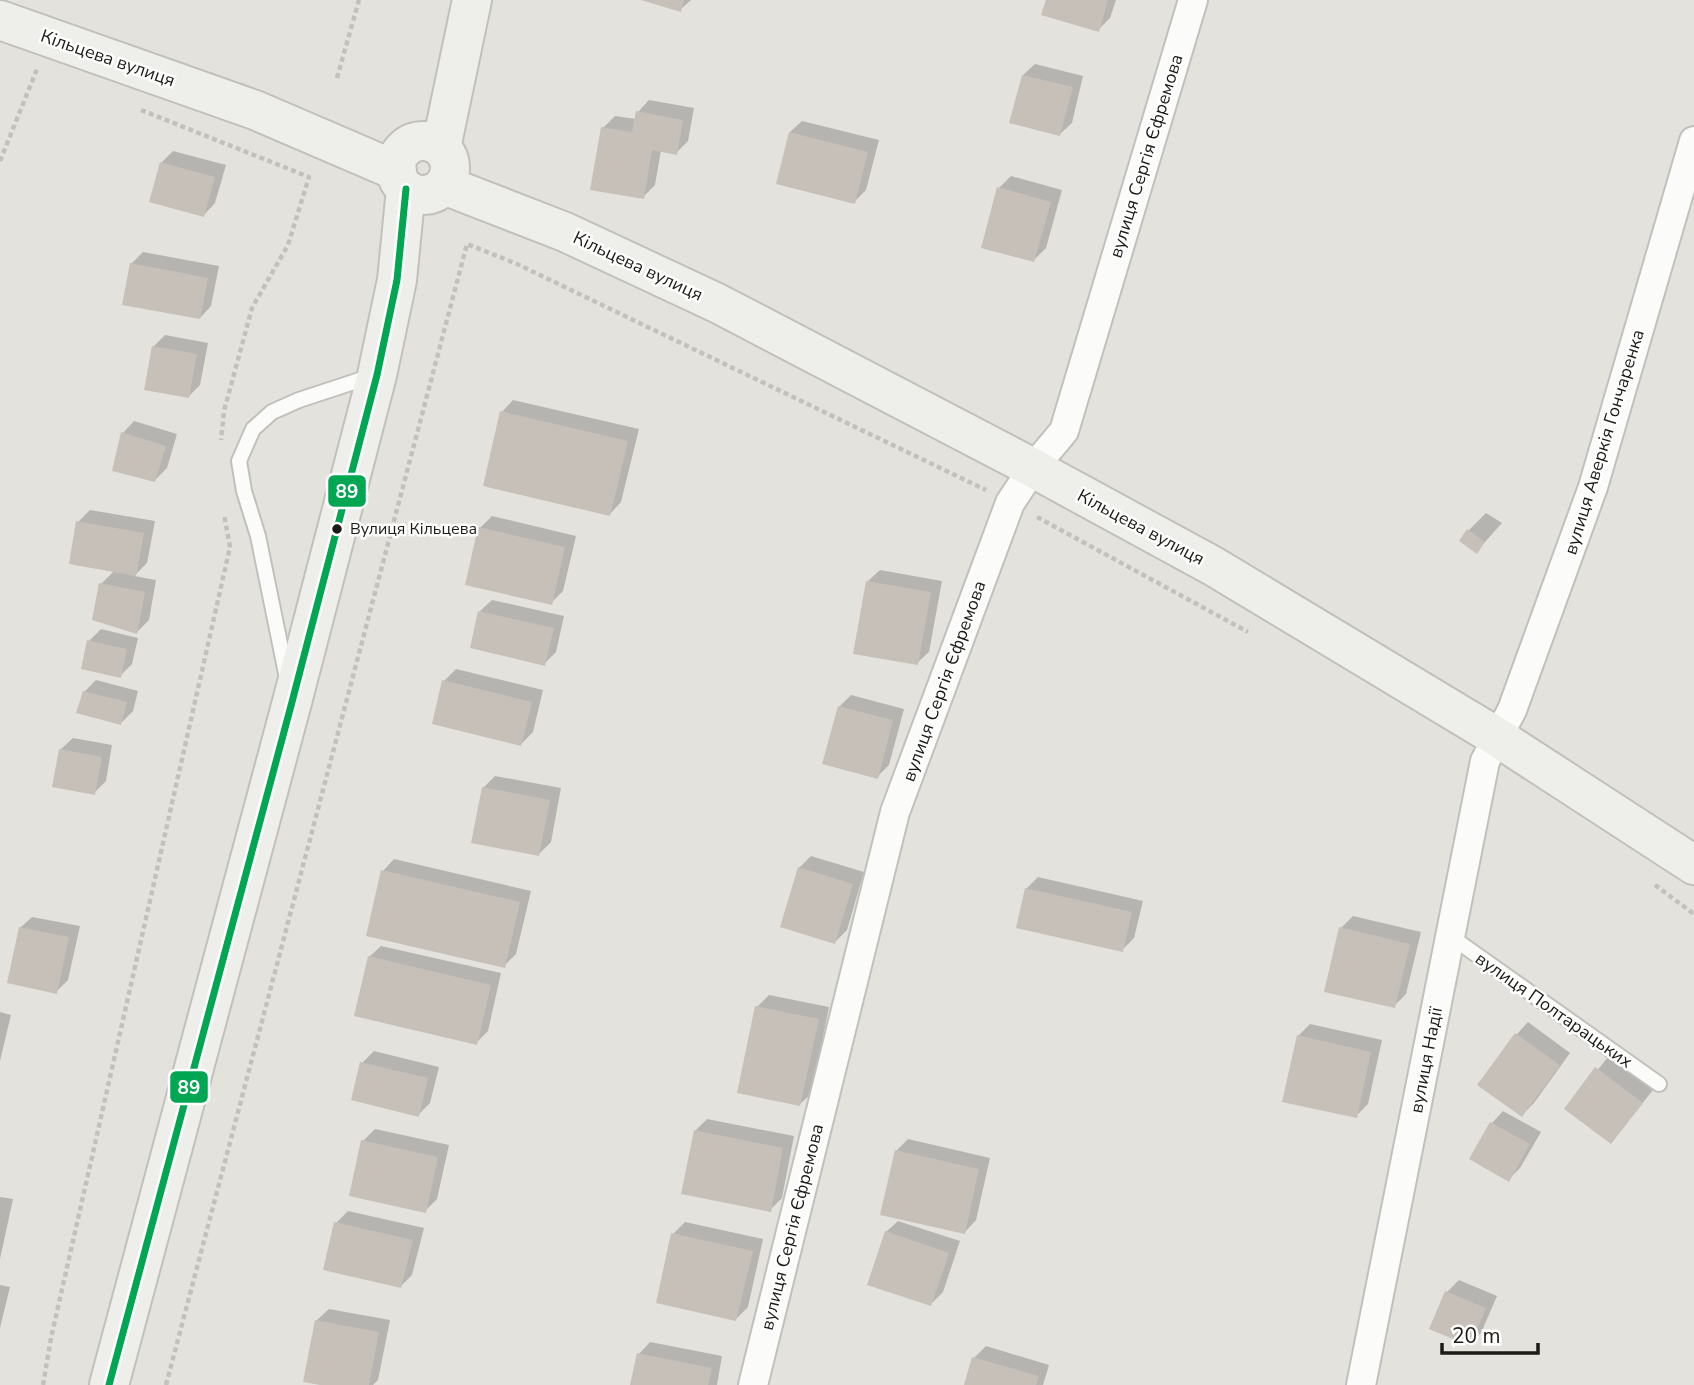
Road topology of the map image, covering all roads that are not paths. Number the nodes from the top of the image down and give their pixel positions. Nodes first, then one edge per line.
1 (1193, 0) edge
2 (469, 11) edge
3 (0, 20) edge
4 (1694, 141) edge
5 (424, 168) junction
6 (377, 375) junction
7 (1032, 468) junction
8 (292, 702) junction
9 (1497, 737) junction
10 (1694, 865) edge
11 (1450, 936) junction
12 (1659, 1084) dead end
13 (109, 1385) edge
14 (753, 1385) edge
15 (1361, 1385) edge

1 - 7 street, вулиця Сергія Єфремова
2 - 5 main road
3 - 5 main road, Кільцева вулиця
4 - 9 street, вулиця Аверкія Гончаренка
5 - 6 main road
5 - 7 main road, Кільцева вулиця
6 - 8 main road
6 - 8 lane
7 - 9 main road, Кільцева вулиця
7 - 14 street, вулиця Сергія Єфремова
8 - 13 main road
9 - 10 main road, Кільцева вулиця
9 - 11 street, вулиця Надії
11 - 12 lane, вулиця Полтарацьких
11 - 15 street, вулиця Надії

